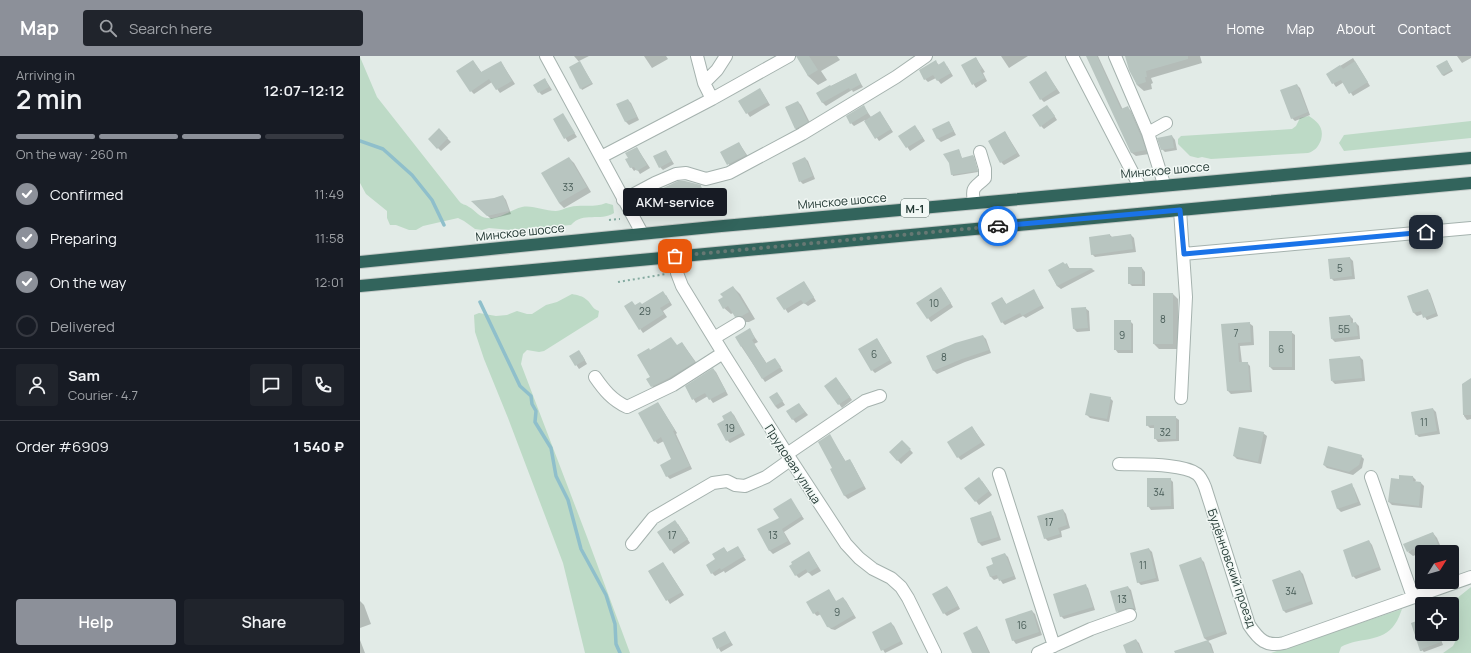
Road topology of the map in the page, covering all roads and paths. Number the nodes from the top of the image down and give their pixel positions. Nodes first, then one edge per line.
1 (546, 56) edge
2 (697, 56) edge
3 (726, 56) edge
4 (789, 56) edge
5 (926, 56) edge
6 (1072, 56) edge
7 (1115, 56) edge
8 (704, 83) junction
9 (712, 99) junction
10 (1166, 123) dead end
11 (1148, 133) junction
12 (980, 152) dead end
13 (601, 158) junction
14 (1471, 158) edge
15 (1471, 183) edge
16 (1164, 184) junction
17 (1140, 187) junction
18 (623, 200) junction
19 (974, 202) junction
20 (1180, 210) junction
21 (610, 220) dead end
22 (625, 221) dead end
23 (1471, 228) edge
24 (642, 233) junction
25 (1184, 254) junction
26 (675, 256) junction
27 (360, 262) edge
28 (677, 273) junction
29 (618, 282) dead end
30 (360, 286) edge
31 (739, 323) dead end
32 (714, 338) junction
33 (723, 353) junction
34 (595, 377) dead end
35 (880, 396) dead end
36 (1181, 398) dead end
37 (788, 457) junction
38 (1119, 464) dead end
39 (999, 474) dead end
40 (1370, 477) dead end
41 (632, 544) dead end
42 (1471, 577) edge
43 (1414, 597) junction
44 (1130, 616) dead end
45 (1054, 646) junction
46 (935, 653) edge
47 (1038, 653) edge

1 - 13 street
2 - 8 street
3 - 8 street
4 - 9 street
5 - 18 street
6 - 17 street
7 - 11 street
8 - 9 street
9 - 13 street
10 - 11 street
11 - 16 street
12 - 19 street
13 - 18 street
14 - 16 highway, Минское шоссе / М-1
15 - 20 highway, М-1
16 - 17 highway, Минское шоссе / М-1
17 - 19 highway, Минское шоссе / М-1
18 - 24 street
19 - 24 highway, Минское шоссе / М-1
20 - 25 street
20 - 26 highway, М-1
21 - 22 path
23 - 25 street
24 - 27 highway, Минское шоссе / М-1
25 - 36 street
26 - 28 street, Прудовая улица
26 - 30 highway, М-1
28 - 29 path
28 - 32 street, Прудовая улица
31 - 32 street
32 - 33 street, Прудовая улица
33 - 34 street
33 - 37 street, Прудовая улица
35 - 37 street
37 - 41 street
37 - 46 street, Прудовая улица
38 - 43 street, Будённовский проезд
39 - 45 street
40 - 43 street
42 - 43 street, Будённовский проезд
44 - 45 street
45 - 47 street

